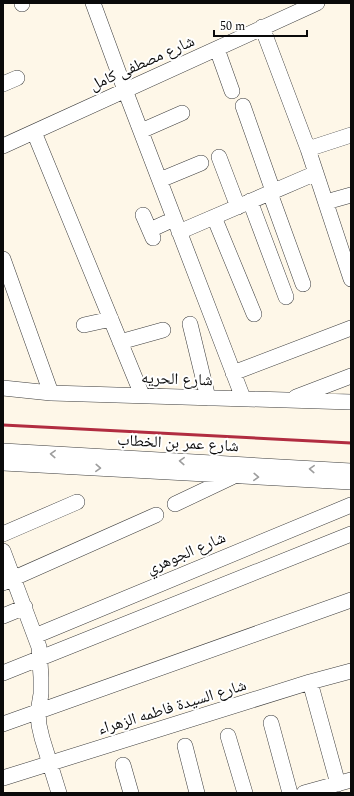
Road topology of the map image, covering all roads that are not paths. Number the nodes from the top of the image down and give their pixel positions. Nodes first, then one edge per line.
1 (93, 3) edge
2 (317, 3) edge
3 (295, 8) edge
4 (262, 27) junction
5 (217, 49) junction
6 (17, 78) dead end
7 (3, 84) edge
8 (125, 90) junction
9 (232, 91) dead end
10 (243, 106) dead end
11 (182, 113) dead end
12 (141, 131) junction
13 (34, 132) junction
14 (351, 135) edge
15 (3, 146) edge
16 (308, 149) junction
17 (219, 156) dead end
18 (201, 163) dead end
19 (316, 173) junction
20 (160, 180) junction
21 (272, 192) junction
22 (351, 195) edge
23 (326, 202) junction
24 (244, 204) junction
25 (143, 215) dead end
26 (214, 217) junction
27 (177, 226) junction
28 (345, 240) edge
29 (4, 265) edge
30 (351, 280) edge
31 (303, 284) dead end
32 (286, 297) dead end
33 (254, 314) dead end
34 (111, 319) junction
35 (190, 324) dead end
36 (84, 325) dead end
37 (351, 328) edge
38 (163, 330) dead end
39 (120, 342) junction
40 (234, 373) junction
41 (351, 376) edge
42 (3, 388) edge
43 (51, 393) junction
44 (142, 396) junction
45 (208, 398) junction
46 (243, 398) junction
47 (292, 399) junction
48 (351, 402) edge
49 (3, 451) edge
50 (3, 463) edge
51 (234, 476) junction
52 (351, 480) edge
53 (76, 502) dead end
54 (175, 504) dead end
55 (351, 505) edge
56 (156, 515) dead end
57 (3, 534) edge
58 (351, 534) edge
59 (3, 551) edge
60 (8, 581) edge
61 (351, 600) edge
62 (24, 607) junction
63 (3, 616) edge
64 (35, 636) junction
65 (40, 659) junction
66 (351, 671) edge
67 (3, 673) edge
68 (310, 682) junction
69 (38, 712) junction
70 (270, 723) dead end
71 (3, 724) edge
72 (228, 736) dead end
73 (185, 746) dead end
74 (50, 763) junction
75 (123, 765) dead end
76 (3, 778) edge
77 (340, 785) edge
78 (59, 793) edge
79 (131, 793) edge
80 (198, 793) edge
81 (245, 793) edge
82 (290, 793) edge
83 (304, 793) edge

1 - 8 street
2 - 3 street, شارع مصطفى كامل
3 - 4 street, شارع مصطفى كامل
4 - 5 street, شارع مصطفى كامل
4 - 16 street
5 - 8 street, شارع مصطفى كامل
5 - 9 street
6 - 7 street
8 - 12 street
8 - 13 street, شارع مصطفى كامل
10 - 21 street
11 - 12 street
12 - 20 street
13 - 15 street, شارع مصطفى كامل
13 - 34 street
14 - 16 street
16 - 19 street
17 - 24 street
18 - 20 street
19 - 21 street
19 - 23 street
20 - 27 street
21 - 24 street
21 - 31 street
22 - 23 street
23 - 28 street
24 - 26 street
24 - 32 street
25 - 27 street
26 - 27 street
26 - 33 street
27 - 40 street
28 - 30 street
29 - 43 street
34 - 36 street
34 - 39 street
35 - 45 street
37 - 40 street
38 - 39 street
39 - 44 street
40 - 46 street
41 - 47 street
42 - 43 street, شارع الحريه
43 - 44 street, شارع الحريه
44 - 45 street, شارع الحريه
45 - 46 street, شارع الحريه
46 - 47 street, شارع الحريه
47 - 48 street, شارع الحريه
52 -> 49 street, شارع عمر بن الخطاب
50 -> 51 street, شارع عمر بن الخطاب
51 -> 52 street, شارع عمر بن الخطاب
51 - 54 street
53 - 57 street
55 - 64 street, شارع الجوهري
56 - 60 street
58 - 65 street
59 - 60 street
60 - 62 street
61 - 69 street
62 - 63 street
62 - 64 street
64 - 65 street
65 - 67 street
65 - 69 street
66 - 68 street, شارع السيدة فاطمه الزهراء
68 - 74 street, شارع السيدة فاطمه الزهراء
68 - 77 street
69 - 71 street
69 - 74 street
70 - 82 street
72 - 81 street
73 - 80 street
74 - 76 street, شارع السيدة فاطمه الزهراء
74 - 78 street
75 - 79 street
77 - 83 street

